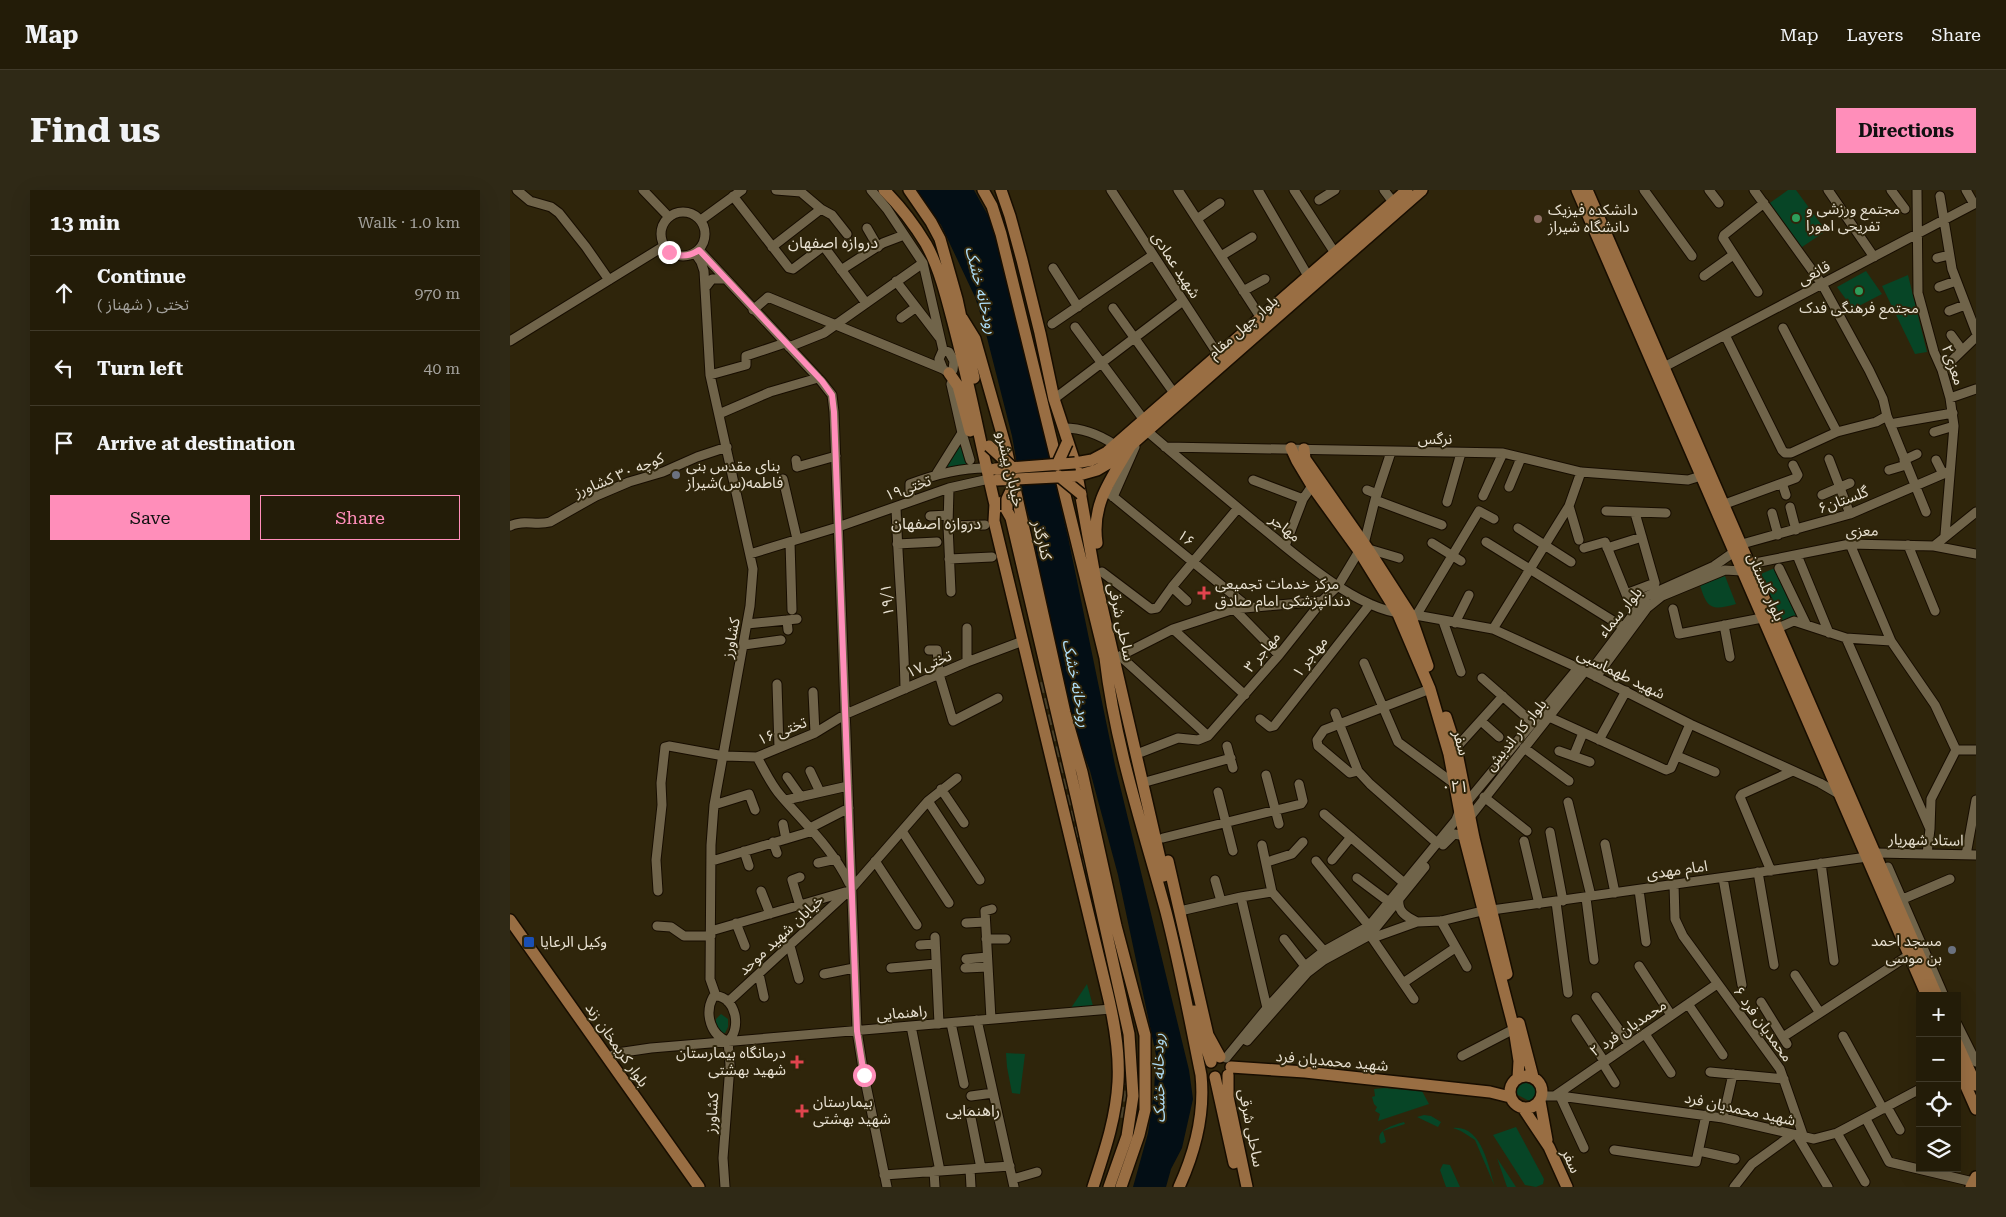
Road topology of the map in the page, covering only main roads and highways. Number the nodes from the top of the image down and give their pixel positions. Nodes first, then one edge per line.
1 (884, 190) edge
2 (893, 190) edge
3 (910, 190) edge
4 (983, 190) edge
5 (1001, 190) edge
6 (1407, 190) edge
7 (1422, 190) edge
8 (1583, 193) edge
9 (946, 263) junction
10 (1619, 275) junction
11 (1294, 296) junction
12 (962, 318) junction
13 (1221, 359) junction
14 (946, 371) road end
15 (1140, 434) junction
16 (979, 438) junction
17 (1067, 443) junction
18 (989, 446) junction
19 (1291, 448) road end
20 (1302, 456) junction
21 (1075, 463) junction
22 (1013, 468) junction
23 (1058, 470) junction
24 (992, 474) junction
25 (1076, 476) junction
26 (1016, 480) junction
27 (1081, 494) junction
28 (1001, 505) junction
29 (1738, 548) junction
30 (1364, 549) junction
31 (1763, 609) junction
32 (1408, 615) junction
33 (1106, 658) junction
34 (1043, 691) junction
35 (1082, 772) junction
36 (1463, 806) junction
37 (1152, 824) junction
38 (1871, 855) junction
39 (1487, 911) junction
40 (1103, 914) junction
41 (1899, 919) junction
42 (510, 920) edge
43 (1925, 992) edge
44 (1935, 992) edge
45 (1961, 1052) edge
46 (1224, 1064) junction
47 (1961, 1074) edge
48 (1215, 1077) joint
49 (1533, 1077) junction
50 (1976, 1085) edge
51 (1513, 1087) junction
52 (1541, 1098) junction
53 (1123, 1108) junction
54 (1523, 1108) junction
55 (1976, 1108) edge
56 (1549, 1147) junction
57 (699, 1187) edge
58 (1094, 1187) edge
59 (1102, 1187) edge
60 (1109, 1187) edge
61 (1121, 1187) edge
62 (1179, 1187) edge
63 (1240, 1187) edge
64 (1248, 1187) edge
65 (1567, 1187) edge

1 - 16 main road, خیابان پیشرو
2 - 9 main road
3 - 9 main road, خیابان پیشرو
4 - 33 main road
5 - 17 main road, ساحلی شرقی
6 - 11 main road, بلوار چهل مقام
7 - 11 main road, بلوار چهل مقام
8 - 10 main road, بلوار گلستان
9 - 12 main road, خیابان پیشرو
10 - 29 main road, بلوار گلستان
10 - 29 main road, بلوار گلستان
11 - 13 main road, بلوار چهل مقام
11 - 13 main road, بلوار چهل مقام
12 - 18 main road, خیابان پیشرو
12 - 35 main road, کنارگذر
13 - 15 main road, بلوار چهل مقام
13 - 15 main road, بلوار چهل مقام
14 - 16 main road
15 - 21 main road, بلوار چهل مقام
15 - 25 main road, بلوار چهل مقام
15 - 46 main road, ساحلی شرقی
16 - 24 main road, خیابان پیشرو
17 - 21 main road, ساحلی شرقی
17 - 23 main road, bridge
18 - 22 main road, bridge
18 - 24 main road, خیابان پیشرو
19 - 20 main road, سفر
20 - 30 main road, سفر
20 - 30 main road, سفر
21 - 23 main road, بلوار چهل مقام, bridge
21 - 25 main road, ساحلی شرقی
22 - 23 main road, bridge
22 - 24 main road, bridge
23 - 25 main road, بلوار چهل مقام, bridge
23 - 26 main road, bridge
23 - 27 main road, bridge
24 - 26 main road, bridge
24 - 28 main road, خیابان پیشرو
25 - 27 main road, ساحلی شرقی
26 - 28 main road, bridge
27 - 37 main road, ساحلی شرقی
28 - 34 main road
28 - 34 main road
29 - 31 main road, بلوار گلستان
30 - 32 main road, سفر
31 - 38 main road, بلوار گلستان
31 - 38 main road, بلوار گلستان
32 - 36 main road, سفر
32 - 36 main road, سفر
33 - 37 main road
33 - 62 main road
34 - 40 main road
34 - 53 main road
35 - 40 main road
35 - 61 main road
36 - 39 main road, سفر
36 - 39 main road, سفر
37 - 46 main road, ساحلی شرقی
38 - 41 main road, بلوار گلستان
39 - 49 main road, سفر
39 - 51 main road, سفر
40 - 53 main road
41 - 43 main road, بلوار گلستان
41 - 44 main road, بلوار گلستان
42 - 57 main road, بلوار کریمخان زند
45 - 50 main road
46 - 48 main road, شهید محمدیان فرد
46 - 51 main road, شهید محمدیان فرد
46 - 64 main road, ساحلی شرقی
47 - 55 main road
48 - 63 main road, ساحلی شرقی
49 - 51 main road
49 - 52 main road
51 - 54 main road
52 - 54 main road
52 - 56 main road, سفر
53 - 58 main road
53 - 59 main road
53 - 60 main road
54 - 56 main road, سفر
56 - 65 main road, سفر

